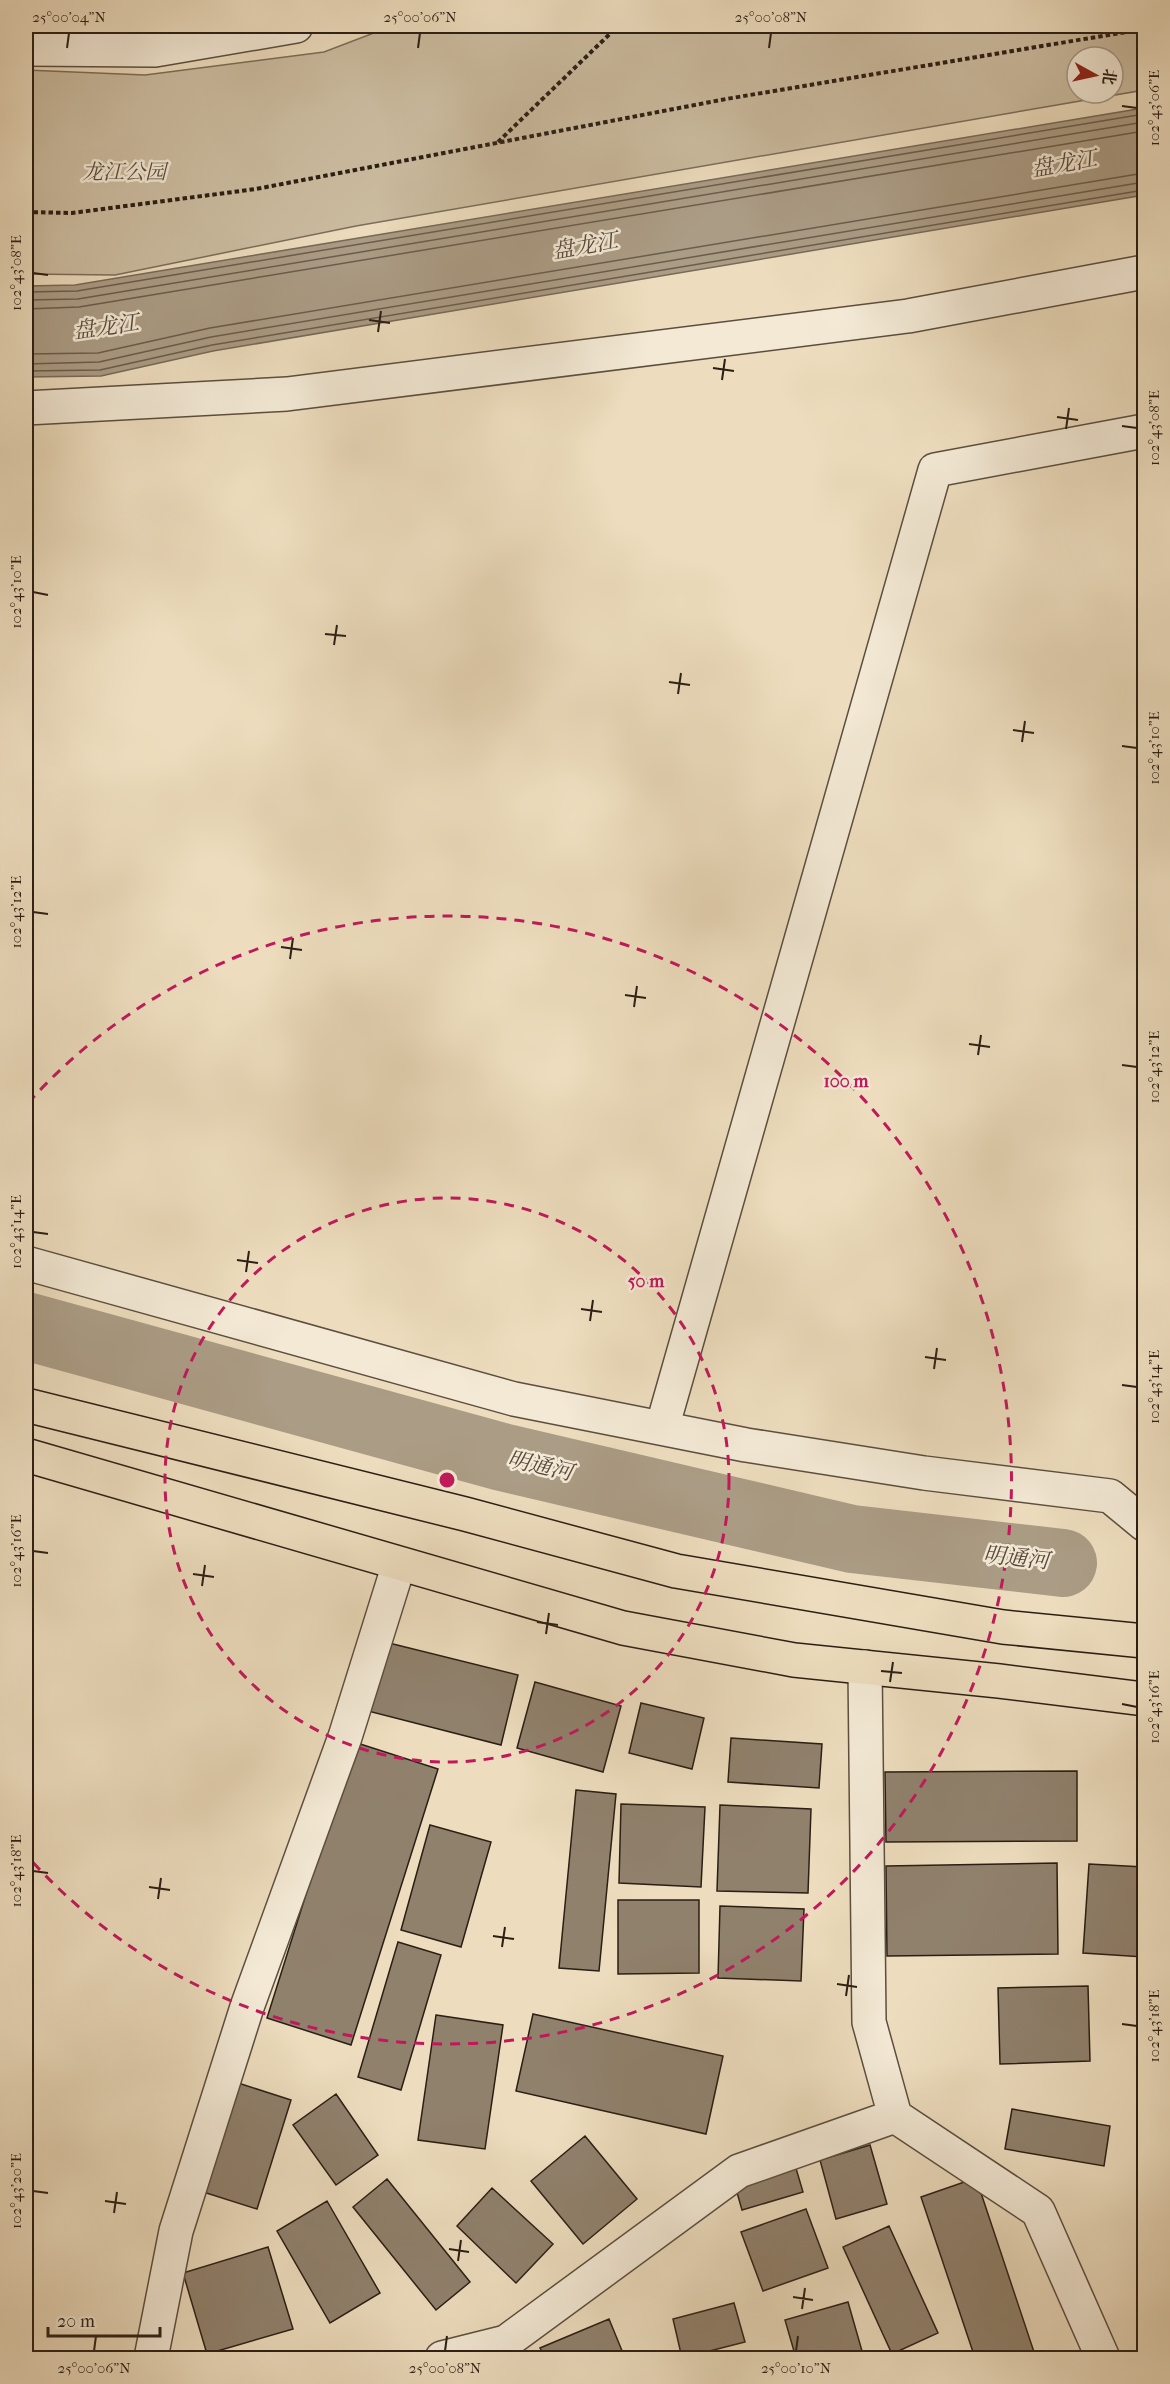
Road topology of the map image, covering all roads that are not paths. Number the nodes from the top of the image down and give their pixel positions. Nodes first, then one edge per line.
1 (296, 26) edge
2 (26, 49) edge
3 (1144, 272) edge
4 (26, 408) edge
5 (1144, 431) edge
6 (26, 1263) edge
7 (26, 1405) edge
8 (662, 1428) junction
9 (26, 1455) edge
10 (1144, 1524) edge
11 (399, 1564) junction
12 (1144, 1641) edge
13 (865, 1667) junction
14 (1144, 1699) edge
15 (895, 2115) junction
16 (151, 2358) edge
17 (442, 2358) edge
18 (1102, 2358) edge

1 - 2 street
3 - 4 street
5 - 8 street
6 - 8 street
7 - 12 main road
8 - 10 street
9 - 11 main road
11 - 13 main road
11 - 16 street
13 - 14 main road
13 - 15 street
15 - 17 street
15 - 18 street

